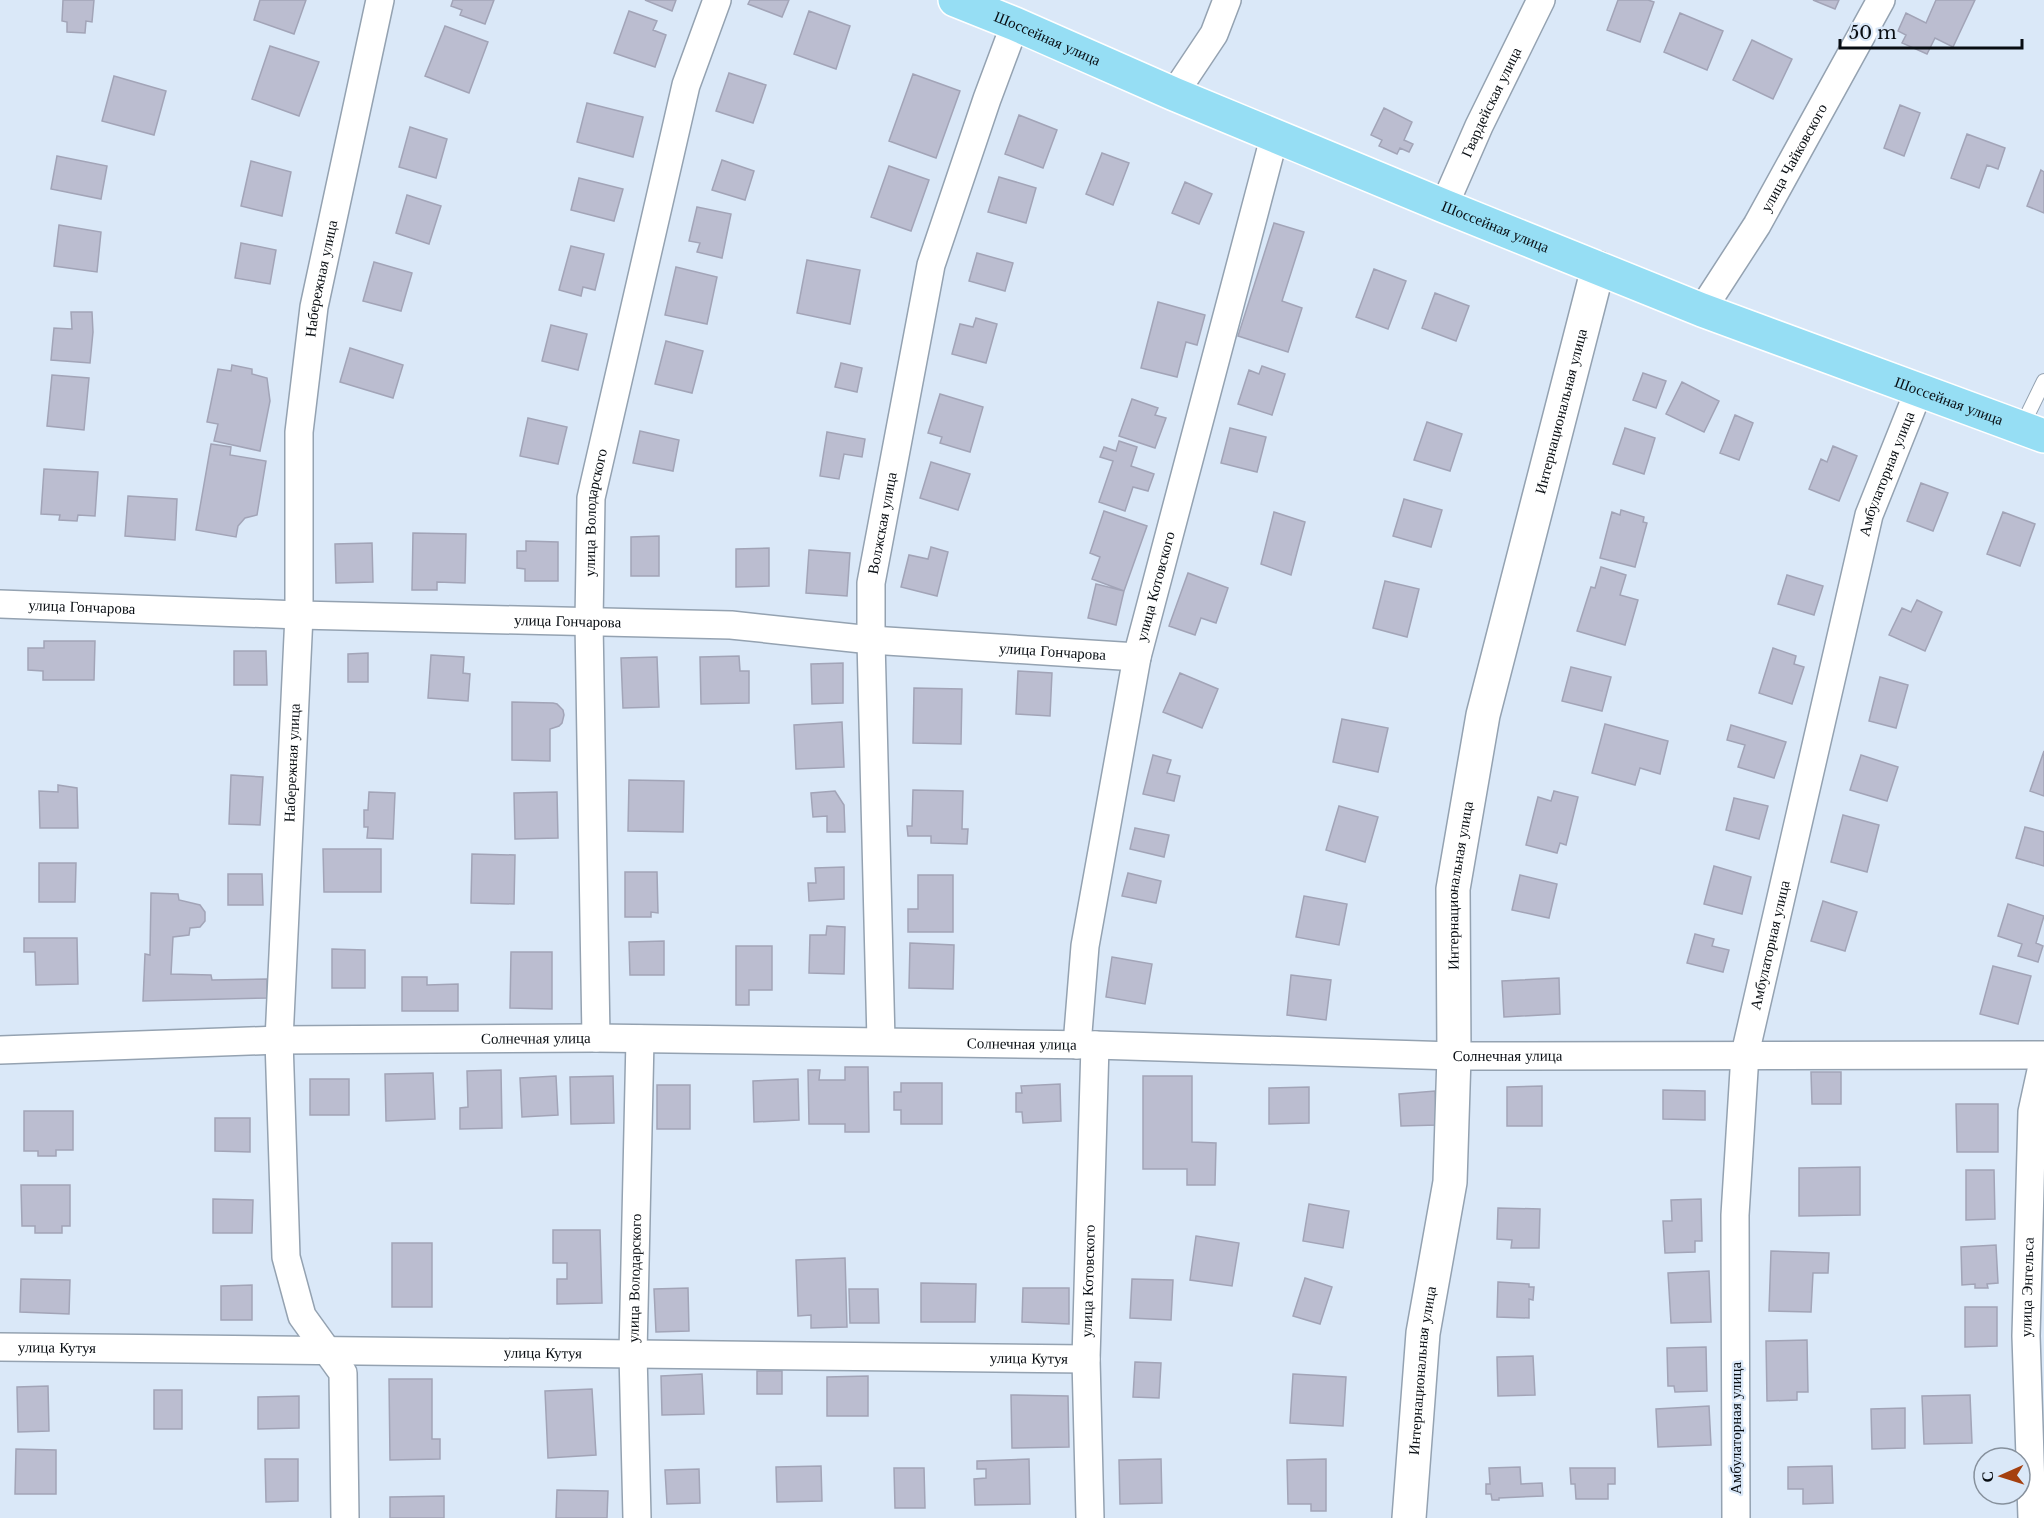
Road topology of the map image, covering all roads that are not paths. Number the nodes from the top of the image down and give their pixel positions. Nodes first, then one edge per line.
1 (380, 0) edge
2 (717, 0) edge
3 (955, 0) edge
4 (1227, 0) edge
5 (1541, 0) edge
6 (1881, 0) edge
7 (1015, 24) junction
8 (1174, 94) junction
9 (1275, 134) junction
10 (1444, 206) junction
11 (1598, 268) junction
12 (1702, 310) junction
13 (2044, 381) edge
14 (1919, 390) junction
15 (2033, 432) edge
16 (0, 604) edge
17 (299, 615) junction
18 (589, 622) junction
19 (871, 640) junction
20 (1137, 657) junction
21 (596, 1038) junction
22 (640, 1039) junction
23 (279, 1040) junction
24 (881, 1041) junction
25 (1086, 1045) junction
26 (0, 1050) edge
27 (1745, 1054) junction
28 (1454, 1056) junction
29 (2044, 1056) edge
30 (0, 1347) edge
31 (327, 1350) junction
32 (633, 1353) junction
33 (1086, 1359) junction
34 (345, 1518) edge
35 (637, 1518) edge
36 (1090, 1518) edge
37 (1409, 1518) edge
38 (1736, 1518) edge
39 (2032, 1518) edge

1 - 17 street, Набережная улица
2 - 18 street, улица Володарского
3 - 7 main road, Шоссейная улица
4 - 8 street
5 - 10 street, Гвардейская улица
6 - 12 street, улица Чайковского
7 - 8 main road, Шоссейная улица
7 - 19 street, Волжская улица
8 - 9 main road, Шоссейная улица
9 - 10 main road, Шоссейная улица
9 - 20 street, улица Котовского
10 - 11 main road, Шоссейная улица
11 - 12 main road, Шоссейная улица
11 - 28 street, Интернациональная улица
12 - 14 main road, Шоссейная улица
13 - 15 lane
14 - 15 main road, Шоссейная улица
14 - 27 street, Амбулаторная улица
16 - 17 street, улица Гончарова
17 - 18 street, улица Гончарова
17 - 23 street, Набережная улица
18 - 19 street, улица Гончарова
18 - 21 street, улица Володарского
19 - 20 street, улица Гончарова
19 - 24 street, Волжская улица
20 - 25 street, улица Котовского
21 - 22 street, Солнечная улица
21 - 23 street, Солнечная улица
22 - 24 street, Солнечная улица
22 - 32 street, улица Володарского
23 - 26 street, Солнечная улица
23 - 31 street, Набережная улица
24 - 25 street, Солнечная улица
25 - 28 street, Солнечная улица
25 - 33 street, улица Котовского
27 - 28 street, Солнечная улица
27 - 29 street, Солнечная улица
27 - 38 street, Амбулаторная улица
28 - 37 street, Интернациональная улица
29 - 39 street, улица Энгельса
30 - 31 street, улица Кутуя
31 - 32 street, улица Кутуя
31 - 34 street, Набережная улица
32 - 33 street, улица Кутуя
32 - 35 street, улица Володарского
33 - 36 street, улица Котовского

